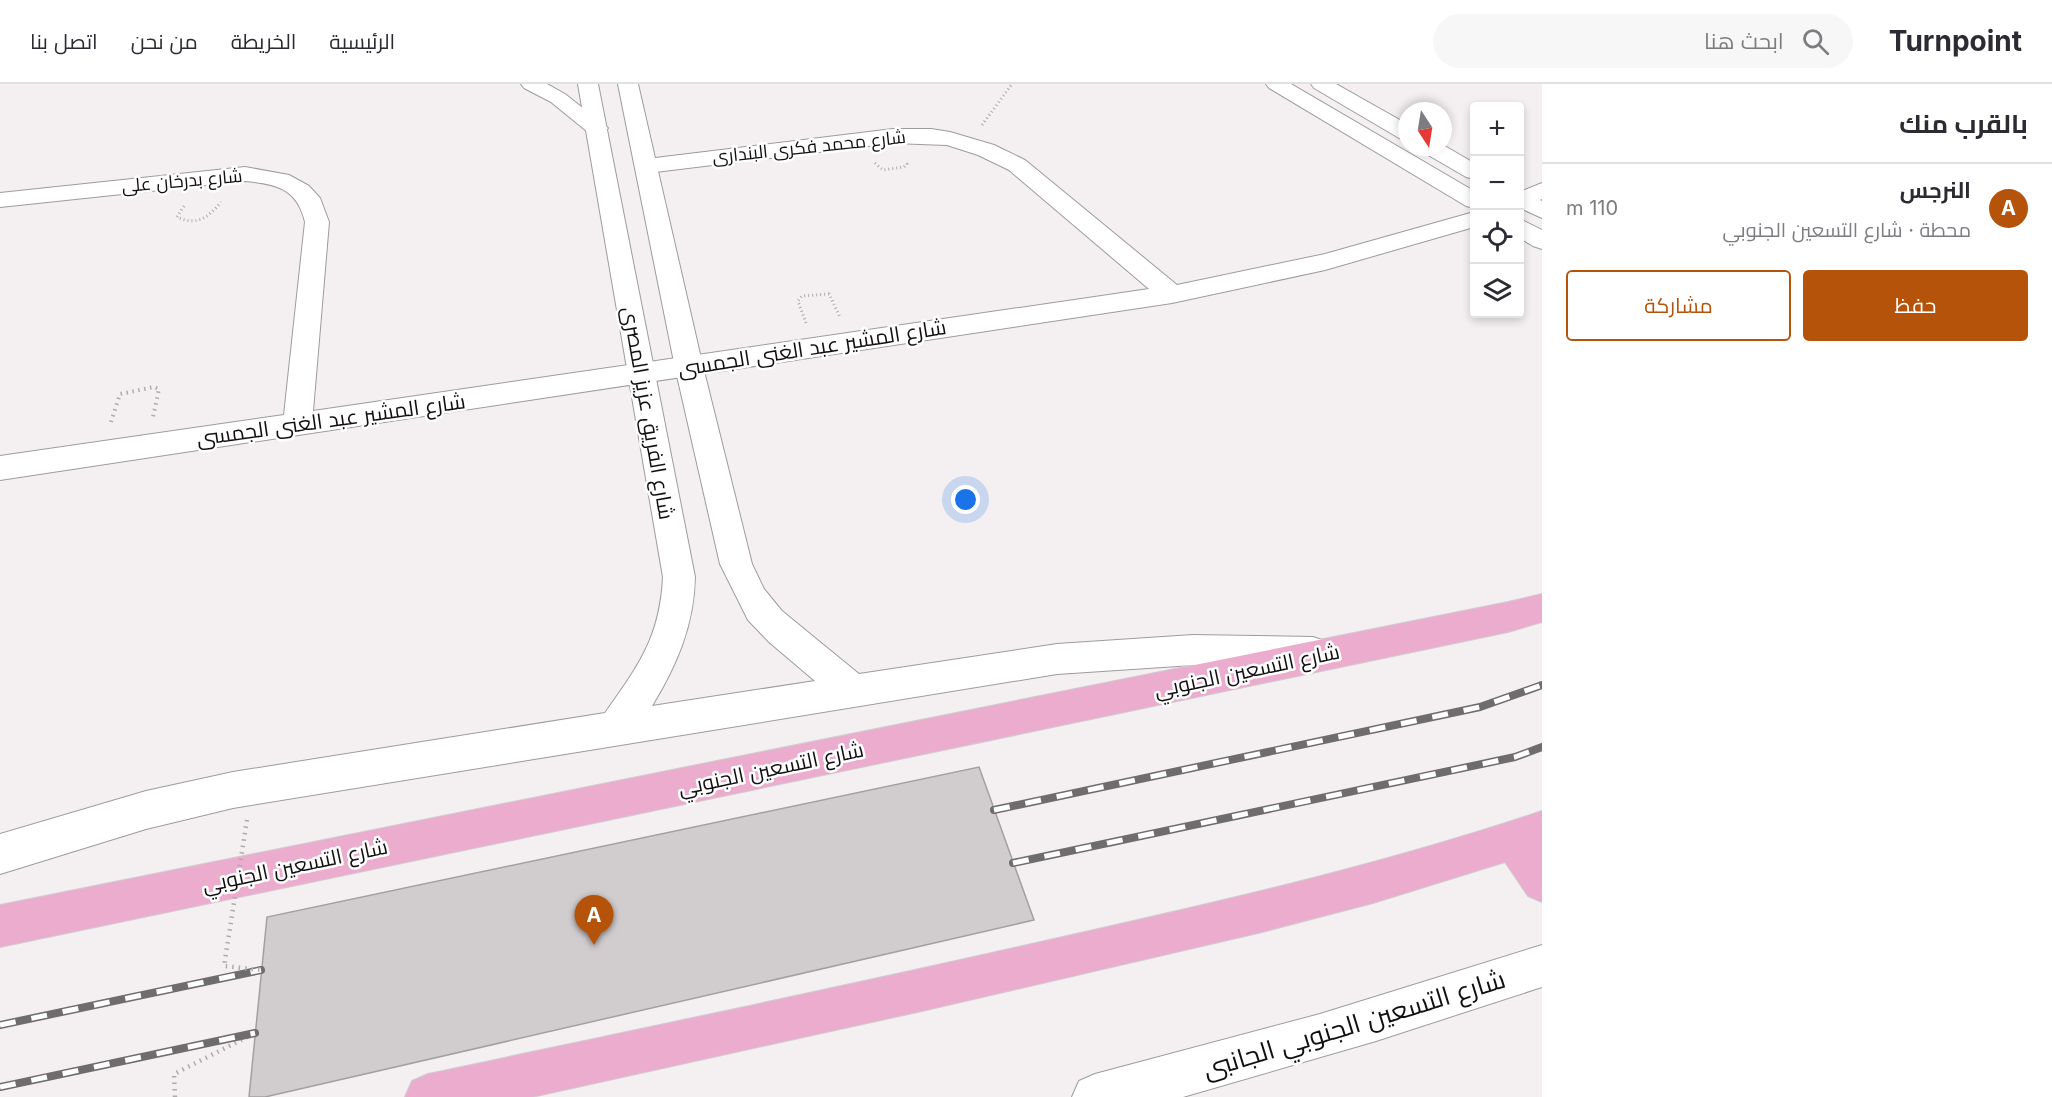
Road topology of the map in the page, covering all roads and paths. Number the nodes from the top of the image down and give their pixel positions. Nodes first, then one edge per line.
1 (531, 84) edge
2 (588, 84) edge
3 (628, 84) edge
4 (1012, 84) edge
5 (1276, 84) edge
6 (1321, 84) edge
7 (597, 128) junction
8 (1398, 128) edge
9 (969, 144) junction
10 (1446, 156) edge
11 (647, 166) junction
12 (1470, 170) edge
13 (1470, 199) edge
14 (0, 200) edge
15 (1470, 220) edge
16 (1524, 230) edge
17 (1542, 241) edge
18 (1172, 294) junction
19 (850, 343) junction
20 (814, 348) junction
21 (690, 367) junction
22 (640, 374) junction
23 (297, 425) junction
24 (146, 447) junction
25 (103, 453) junction
26 (0, 468) edge
27 (1542, 608) edge
28 (1336, 652) junction
29 (853, 690) junction
30 (616, 728) junction
31 (247, 820) dead end
32 (1528, 835) edge
33 (0, 854) edge
34 (1542, 882) edge
35 (0, 926) edge
36 (1542, 966) edge
37 (261, 970) dead end
38 (255, 1033) dead end
39 (175, 1097) edge
40 (428, 1097) edge
41 (1095, 1097) edge

1 - 7 street
2 - 7 street, شارع الفريق عزيز المصرى
3 - 11 street
4 - 9 path
5 - 13 street
6 - 8 street
7 - 22 street, شارع الفريق عزيز المصرى
9 - 11 street, شارع محمد فكرى البندارى
9 - 18 street, شارع محمد فكرى البندارى
10 - 12 street
11 - 21 street
14 - 23 street, شارع بدرخان على
15 - 18 street, شارع المشير عبد الغنى الجمسى
16 - 17 street
18 - 19 street, شارع المشير عبد الغنى الجمسى
19 - 20 street, شارع المشير عبد الغنى الجمسى
19 - 20 path
20 - 21 street, شارع المشير عبد الغنى الجمسى
21 - 22 street, شارع المشير عبد الغنى الجمسى
21 - 29 street
22 - 23 street, شارع المشير عبد الغنى الجمسى
22 - 30 street, شارع الفريق عزيز المصرى
23 - 24 street, شارع المشير عبد الغنى الجمسى
24 - 25 street, شارع المشير عبد الغنى الجمسى
24 - 25 path
25 - 26 street, شارع المشير عبد الغنى الجمسى
27 - 28 main road, شارع التسعين الجنوبي
28 - 29 street
28 - 35 main road, شارع التسعين الجنوبي
29 - 30 street
30 - 33 street
31 - 37 path, bridge
32 - 34 main road
32 - 40 main road
36 - 41 street, شارع التسعين الجنوبي الجانبى
38 - 39 path

